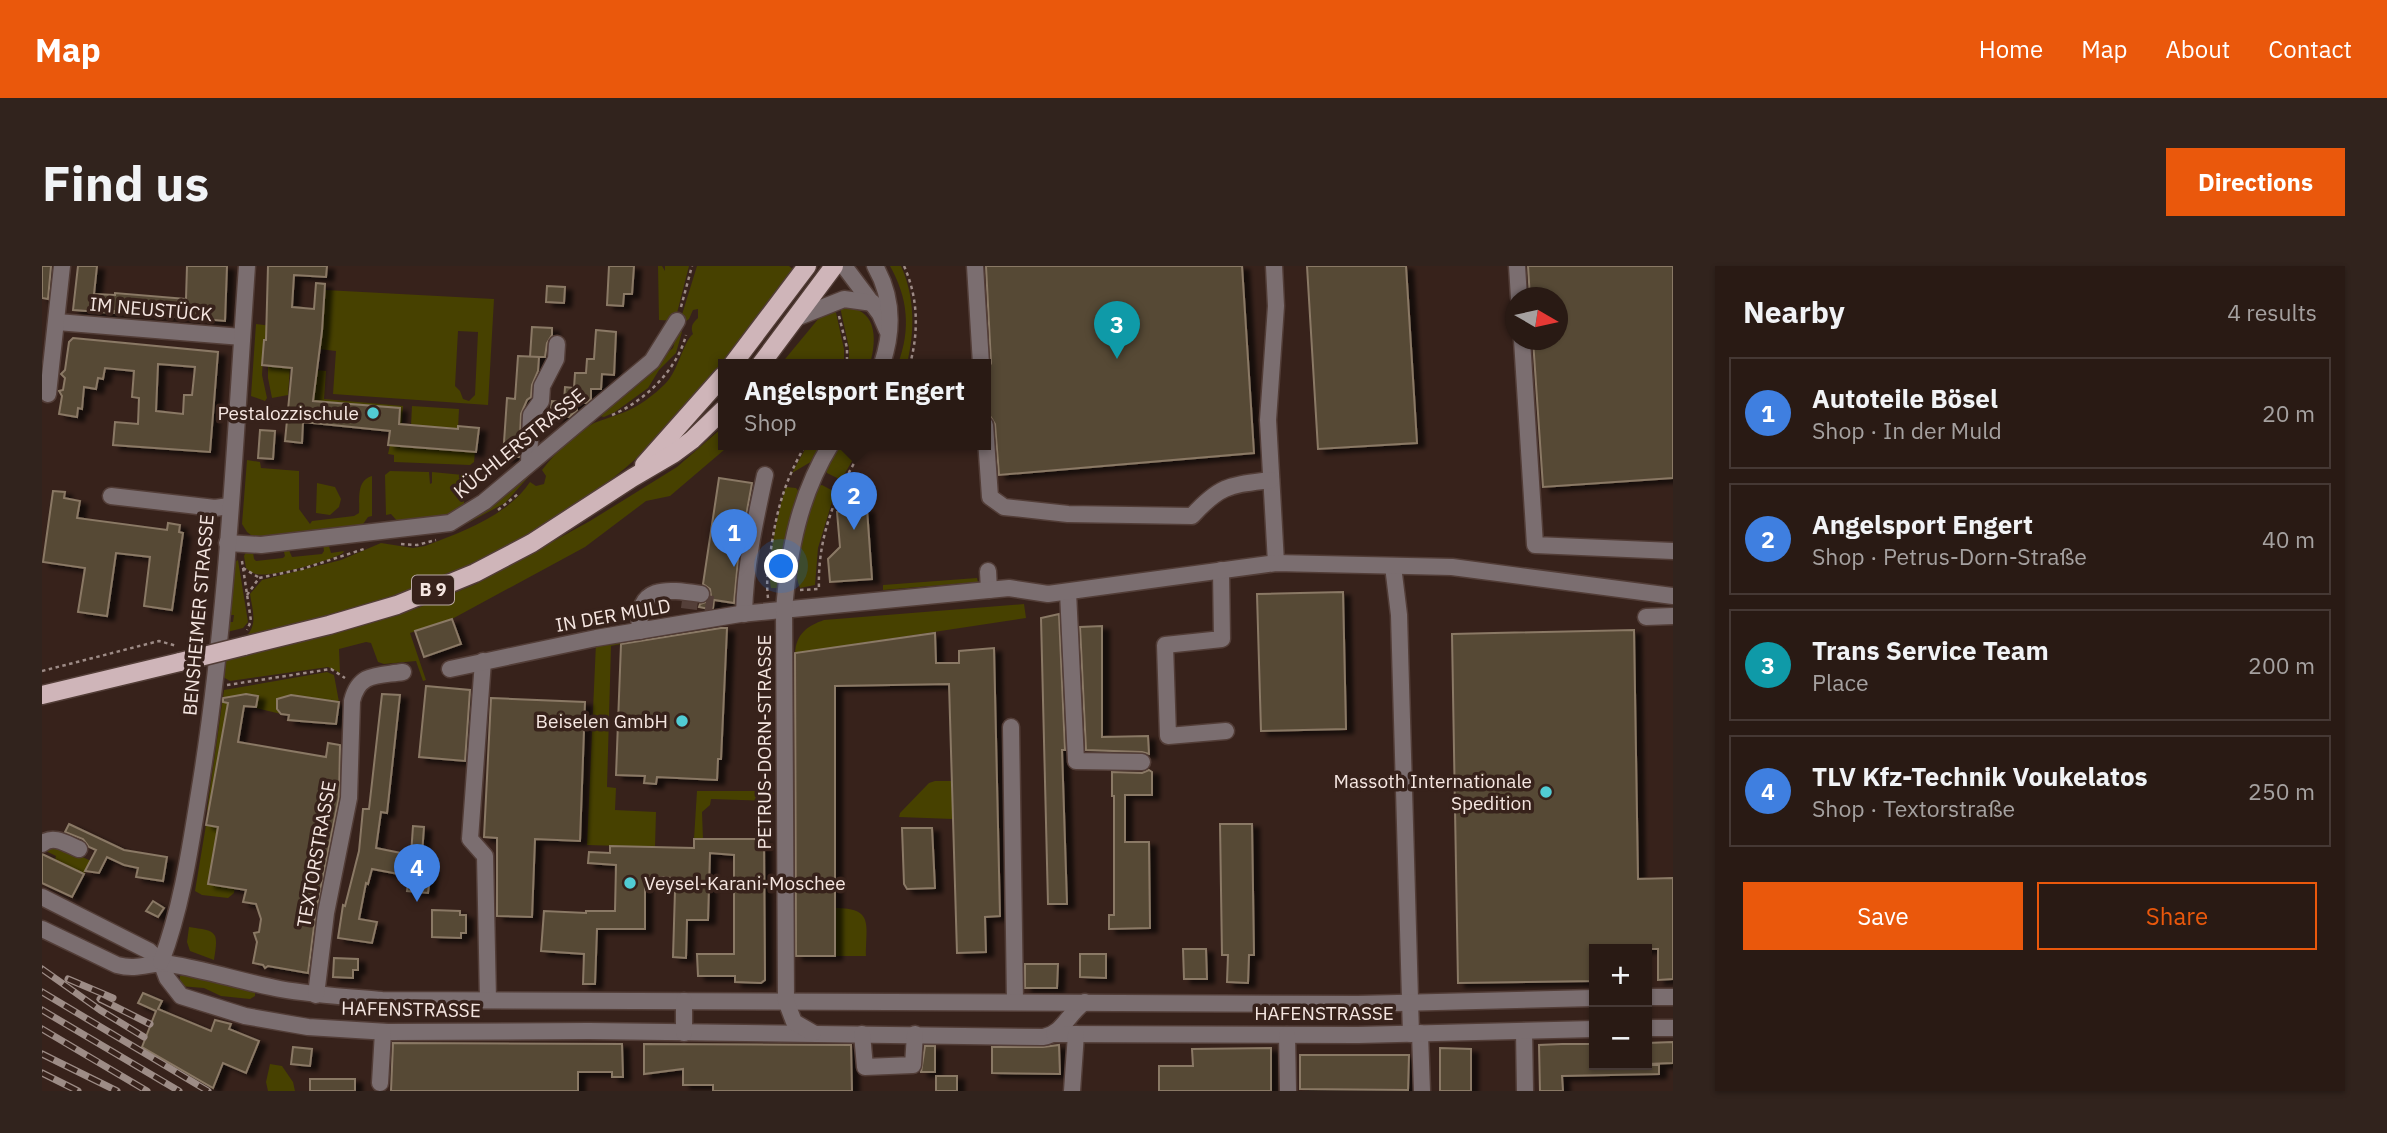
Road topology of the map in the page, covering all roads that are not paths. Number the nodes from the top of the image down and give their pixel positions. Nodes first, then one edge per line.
1 (62, 266) edge
2 (247, 266) edge
3 (807, 266) edge
4 (834, 266) edge
5 (844, 266) edge
6 (875, 266) edge
7 (975, 266) edge
8 (1274, 266) edge
9 (1517, 266) edge
10 (1518, 287) edge
11 (873, 303) junction
12 (796, 318) junction
13 (677, 321) road end
14 (57, 322) junction
15 (888, 334) junction
16 (242, 337) junction
17 (557, 344) dead end
18 (1522, 350) edge
19 (737, 359) edge
20 (765, 359) edge
21 (883, 359) edge
22 (981, 359) edge
23 (718, 382) edge
24 (48, 394) dead end
25 (718, 415) edge
26 (828, 450) edge
27 (987, 450) edge
28 (529, 463) junction
29 (765, 475) dead end
30 (632, 478) junction
31 (1272, 480) junction
32 (111, 496) dead end
33 (229, 506) junction
34 (233, 544) junction
35 (1673, 551) edge
36 (1276, 564) junction
37 (1394, 566) junction
38 (1222, 570) junction
39 (988, 571) dead end
40 (989, 590) junction
41 (1068, 592) junction
42 (1673, 596) edge
43 (682, 600) tunnel mouth
44 (784, 610) junction
45 (739, 614) junction
46 (1673, 616) edge
47 (1646, 617) dead end
48 (645, 630) junction
49 (483, 661) junction
50 (450, 669) dead end
51 (403, 672) dead end
52 (42, 695) edge
53 (1011, 727) dead end
54 (1226, 731) dead end
55 (1142, 762) dead end
56 (42, 844) edge
57 (79, 849) dead end
58 (42, 897) edge
59 (42, 929) edge
60 (161, 962) junction
61 (316, 995) junction
62 (1652, 997) edge
63 (1673, 997) edge
64 (1589, 998) edge
65 (488, 1000) junction
66 (786, 1000) junction
67 (684, 1001) junction
68 (1015, 1002) junction
69 (1084, 1002) junction
70 (1410, 1002) junction
71 (1652, 1028) edge
72 (1673, 1028) edge
73 (1589, 1029) edge
74 (1524, 1031) junction
75 (383, 1032) junction
76 (684, 1033) junction
77 (816, 1034) junction
78 (862, 1034) junction
79 (915, 1034) junction
80 (1054, 1034) junction
81 (1076, 1034) junction
82 (1416, 1034) junction
83 (1287, 1035) junction
84 (380, 1083) dead end
85 (1072, 1091) edge
86 (1289, 1091) edge
87 (1422, 1091) edge
88 (1525, 1091) edge

1 - 14 street
2 - 16 street, BENSHEIMER STRASSE
3 - 19 main road
4 - 12 main road
5 - 11 street
6 - 15 street
7 - 22 street
8 - 31 street
9 - 10 street
11 - 12 street
11 - 15 street
12 - 20 main road
13 - 28 street, KÜCHLERSTRASSE
14 - 16 street, IM NEUSTÜCK
14 - 24 street
15 - 21 street
16 - 33 street, BENSHEIMER STRASSE
17 - 28 street
18 - 35 street
23 - 30 main road, B 9
25 - 30 main road, B 9
26 - 44 street, PETRUS-DORN-STRASSE
27 - 31 street
28 - 34 street, KÜCHLERSTRASSE
29 - 45 street
30 - 52 main road, B 9, bridge
31 - 36 street
32 - 33 street
33 - 34 street, BENSHEIMER STRASSE
34 - 60 street, BENSHEIMER STRASSE
36 - 37 street, PETRUS-DORN-STRASSE
36 - 38 street, PETRUS-DORN-STRASSE
37 - 42 street, PETRUS-DORN-STRASSE
37 - 70 street
38 - 41 street, PETRUS-DORN-STRASSE
38 - 54 street
39 - 40 street
40 - 41 street, PETRUS-DORN-STRASSE
40 - 44 street, PETRUS-DORN-STRASSE
41 - 55 street
43 - 48 street
44 - 45 street, IN DER MULD
44 - 66 street, PETRUS-DORN-STRASSE
45 - 48 street, IN DER MULD
45 - 48 street
46 - 47 street
48 - 49 street, IN DER MULD
49 - 50 street, IN DER MULD
49 - 65 street
51 - 61 street, TEXTORSTRASSE
53 - 68 street
56 - 57 street
58 - 60 street, HAFENSTRASSE
59 - 60 street, HAFENSTRASSE
60 - 61 street, HAFENSTRASSE
60 - 75 street, HAFENSTRASSE
61 - 65 street, HAFENSTRASSE
62 - 63 street
64 - 70 street, HAFENSTRASSE
65 - 67 street, HAFENSTRASSE
66 - 67 street, HAFENSTRASSE
66 - 68 street, HAFENSTRASSE
66 - 77 street
67 - 76 street
68 - 69 street, HAFENSTRASSE
69 - 70 street, HAFENSTRASSE
69 - 80 street
70 - 82 street
71 - 72 street
73 - 74 street, HAFENSTRASSE
74 - 82 street, HAFENSTRASSE
74 - 88 street
75 - 76 street, HAFENSTRASSE
75 - 84 street
76 - 77 street, HAFENSTRASSE
77 - 78 street, HAFENSTRASSE
78 - 79 street, HAFENSTRASSE
78 - 79 street
79 - 80 street, HAFENSTRASSE
80 - 81 street, HAFENSTRASSE
81 - 83 street, HAFENSTRASSE
81 - 85 street
82 - 83 street, HAFENSTRASSE
82 - 87 street
83 - 86 street

